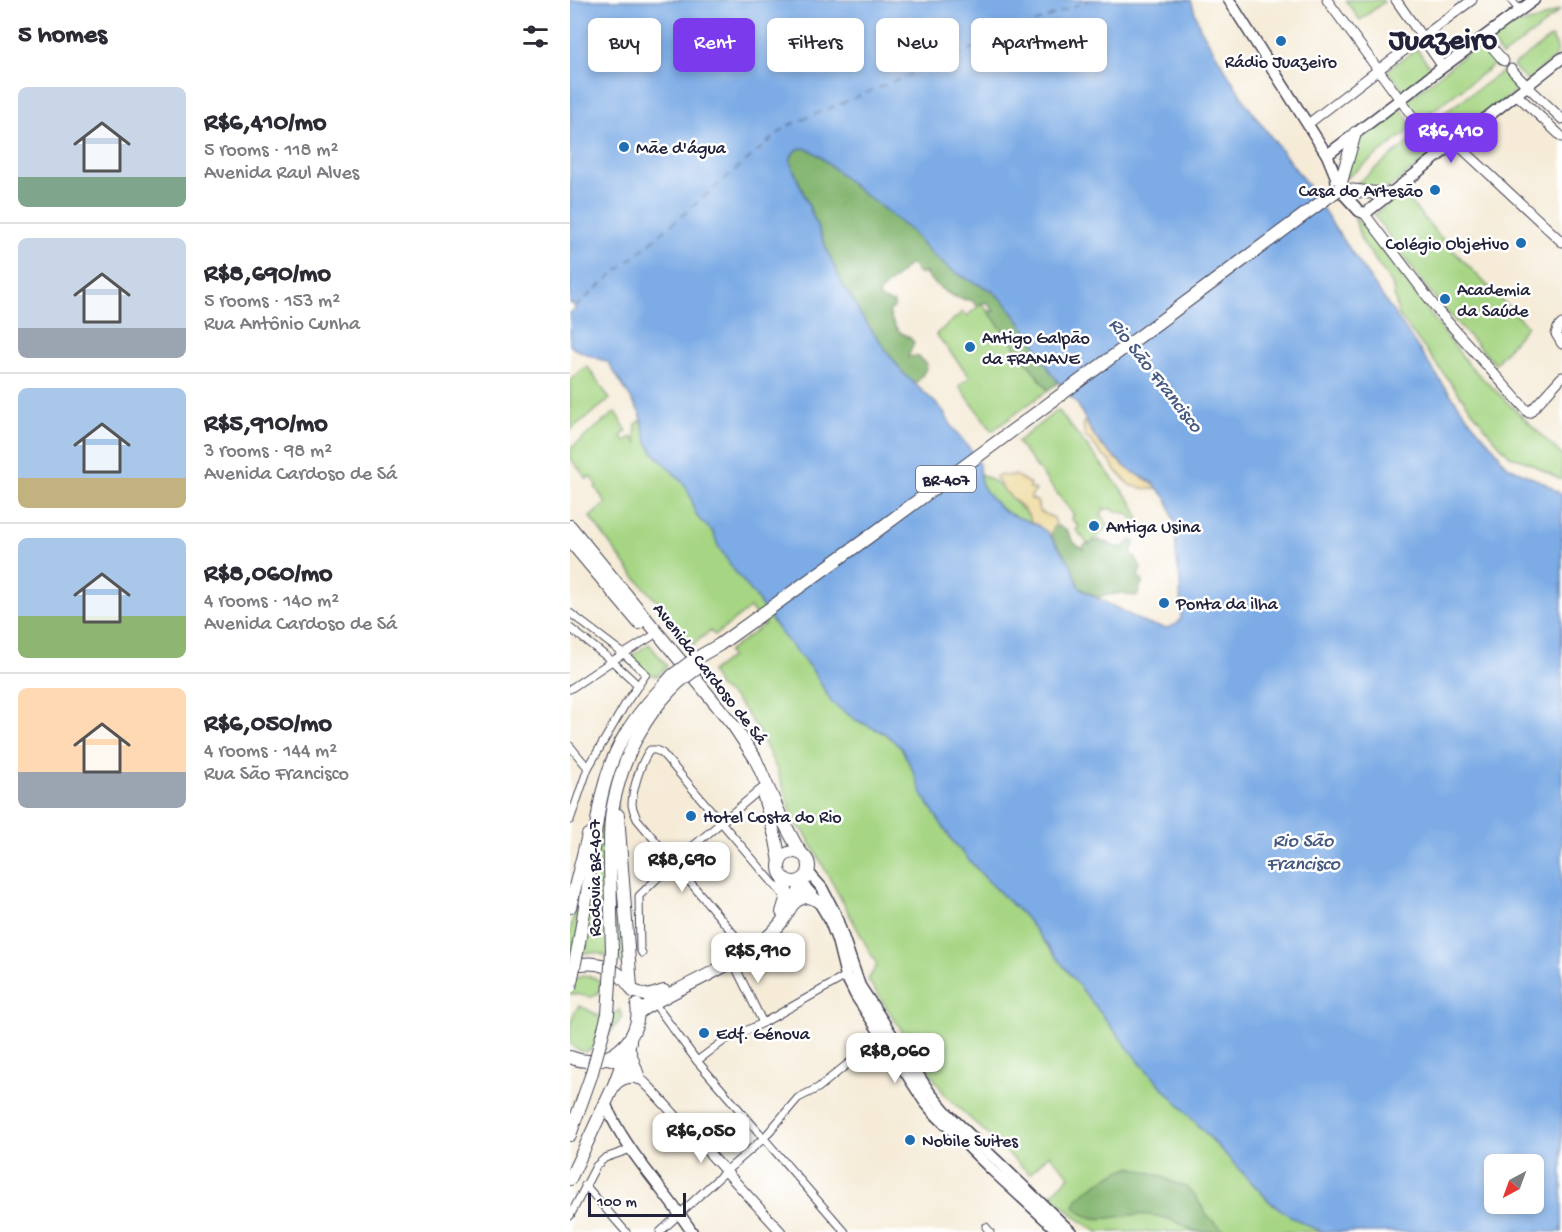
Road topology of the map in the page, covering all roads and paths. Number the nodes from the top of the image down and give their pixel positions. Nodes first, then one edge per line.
1 (1229, 0) edge
2 (1327, 0) edge
3 (1396, 0) edge
4 (1472, 0) edge
5 (1511, 0) edge
6 (1534, 0) edge
7 (1461, 3) edge
8 (1520, 11) junction
9 (1422, 37) junction
10 (1483, 37) junction
11 (1562, 58) edge
12 (1504, 61) dead end
13 (1443, 67) junction
14 (1511, 69) dead end
15 (1378, 70) junction
16 (1527, 86) junction
17 (1516, 94) junction
18 (1400, 100) junction
19 (1562, 119) edge
20 (1308, 124) junction
21 (1418, 124) dead end
22 (1425, 134) dead end
23 (1562, 137) edge
24 (1353, 139) junction
25 (1455, 142) junction
26 (1440, 154) junction
27 (1327, 155) junction
28 (1338, 188) junction
29 (1387, 194) junction
30 (1365, 213) junction
31 (1562, 242) edge
32 (1562, 324) edge
33 (1562, 344) edge
34 (1562, 377) edge
35 (570, 526) edge
36 (570, 541) edge
37 (570, 614) edge
38 (570, 628) edge
39 (651, 637) junction
40 (624, 654) junction
41 (612, 661) junction
42 (676, 679) junction
43 (639, 686) junction
44 (570, 689) edge
45 (570, 746) edge
46 (588, 768) junction
47 (618, 785) junction
48 (761, 789) junction
49 (601, 794) junction
50 (570, 820) edge
51 (721, 822) junction
52 (803, 855) junction
53 (780, 862) junction
54 (673, 863) junction
55 (799, 879) junction
56 (790, 902) junction
57 (819, 902) junction
58 (570, 907) edge
59 (746, 949) junction
60 (642, 953) dead end
61 (731, 958) junction
62 (570, 966) edge
63 (846, 976) junction
64 (570, 987) edge
65 (632, 989) junction
66 (654, 1003) junction
67 (639, 1012) junction
68 (763, 1023) junction
69 (635, 1030) junction
70 (882, 1036) junction
71 (628, 1047) junction
72 (570, 1057) edge
73 (605, 1059) junction
74 (697, 1061) junction
75 (621, 1065) junction
76 (639, 1078) junction
77 (614, 1085) junction
78 (605, 1103) junction
79 (570, 1135) edge
80 (763, 1139) junction
81 (631, 1149) junction
82 (726, 1171) junction
83 (570, 1179) edge
84 (585, 1185) junction
85 (680, 1214) junction
86 (570, 1216) edge
87 (1064, 1231) edge
88 (626, 1232) edge
89 (660, 1232) edge
90 (692, 1232) edge
91 (781, 1232) edge
92 (845, 1232) edge

1 - 20 main road
2 - 15 street
3 - 9 street
4 - 7 street
5 - 8 street
6 - 8 main road
7 - 9 street
8 - 10 main road
9 - 13 street
9 - 15 street
10 - 12 street
10 - 13 main road
11 - 16 main road
13 - 18 main road
14 - 16 street
15 - 18 street
15 - 20 street
16 - 17 main road
16 - 19 street
17 - 23 street
17 - 25 main road
18 - 21 street
18 - 24 main road
20 - 27 main road
22 - 26 street
24 - 27 main road
24 - 28 highway
25 - 26 main road
25 - 31 street
26 - 29 main road
27 - 28 main road
28 - 29 highway
28 - 30 main road
28 - 42 highway, BR-407, bridge
29 - 30 main road
30 - 34 street
32 - 33 street
35 - 52 highway, Avenida Cardoso de Sá
36 - 39 highway, Avenida Cardoso de Sá
37 - 40 street
38 - 41 street
39 - 40 street
39 - 48 highway, Avenida Cardoso de Sá
40 - 41 street
40 - 43 street
41 - 43 street
41 - 44 street
42 - 47 highway, Rodovia BR-407 / BR-407
42 - 49 highway, Rodovia BR-407 / BR-407
43 - 46 street
45 - 46 street
46 - 50 street
47 - 65 highway
47 - 79 highway, Rodovia BR-407 / BR-407, bridge
48 - 51 street
48 - 53 highway, Avenida Cardoso de Sá
49 - 58 highway
49 - 64 highway, Rodovia BR-407 / BR-407, bridge
51 - 54 street
51 - 54 street
51 - 56 street
52 - 53 highway
52 - 55 highway
53 - 55 highway
54 - 59 street
54 - 60 street
55 - 56 highway
55 - 56 highway
55 - 57 main road
55 - 87 main road
56 - 57 highway
56 - 59 highway
57 - 63 main road
59 - 61 highway
61 - 65 highway
61 - 66 highway
61 - 68 street
62 - 65 highway
63 - 68 street
63 - 70 main road
65 - 67 highway
66 - 67 highway
66 - 74 street
67 - 69 highway
68 - 74 street
69 - 71 highway
69 - 73 highway
70 - 80 street
70 - 87 main road
71 - 75 highway
71 - 76 highway
72 - 73 highway
73 - 75 street
74 - 80 street
75 - 76 street
75 - 77 highway
76 - 77 highway
76 - 82 street
77 - 78 highway
78 - 81 main road
78 - 83 highway
80 - 82 street
80 - 92 street
81 - 84 street
81 - 85 main road
82 - 85 street
82 - 91 street
84 - 86 street
84 - 88 street
85 - 89 street
85 - 90 main road

